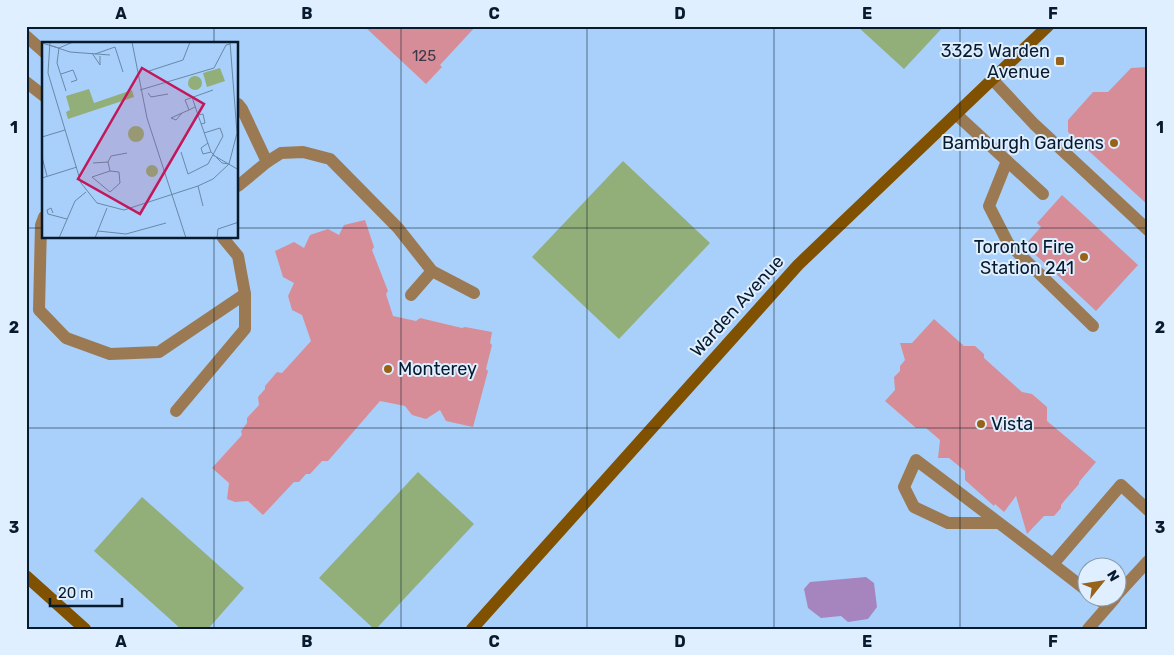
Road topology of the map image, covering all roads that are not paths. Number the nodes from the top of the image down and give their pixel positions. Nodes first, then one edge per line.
1 (1048, 26) edge
2 (26, 36) edge
3 (42, 50) edge
4 (993, 80) junction
5 (26, 82) edge
6 (42, 94) edge
7 (239, 105) edge
8 (957, 115) junction
9 (1007, 161) junction
10 (267, 162) junction
11 (239, 185) edge
12 (1043, 194) dead end
13 (42, 223) edge
14 (1148, 230) edge
15 (224, 239) edge
16 (432, 271) junction
17 (245, 294) junction
18 (474, 294) dead end
19 (411, 295) dead end
20 (1092, 326) dead end
21 (176, 411) dead end
22 (1148, 510) edge
23 (999, 523) junction
24 (1148, 561) edge
25 (1053, 564) junction
26 (26, 576) edge
27 (1076, 582) edge
28 (1126, 586) edge
29 (1106, 608) edge
30 (85, 629) edge
31 (472, 629) edge
32 (1088, 629) edge

1 - 4 main road, Warden Avenue
2 - 3 lane
4 - 8 main road, Warden Avenue
4 - 14 lane
5 - 6 lane
7 - 10 lane
8 - 9 lane
8 - 31 main road, Warden Avenue
9 - 12 lane
9 - 20 lane
10 - 11 lane
10 - 16 lane
13 - 17 lane
15 - 17 lane
16 - 18 lane
16 - 19 lane
17 - 21 lane
22 - 25 lane
23 - 23 lane
23 - 25 lane
24 - 28 lane
25 - 27 lane
26 - 30 main road
29 - 32 lane

